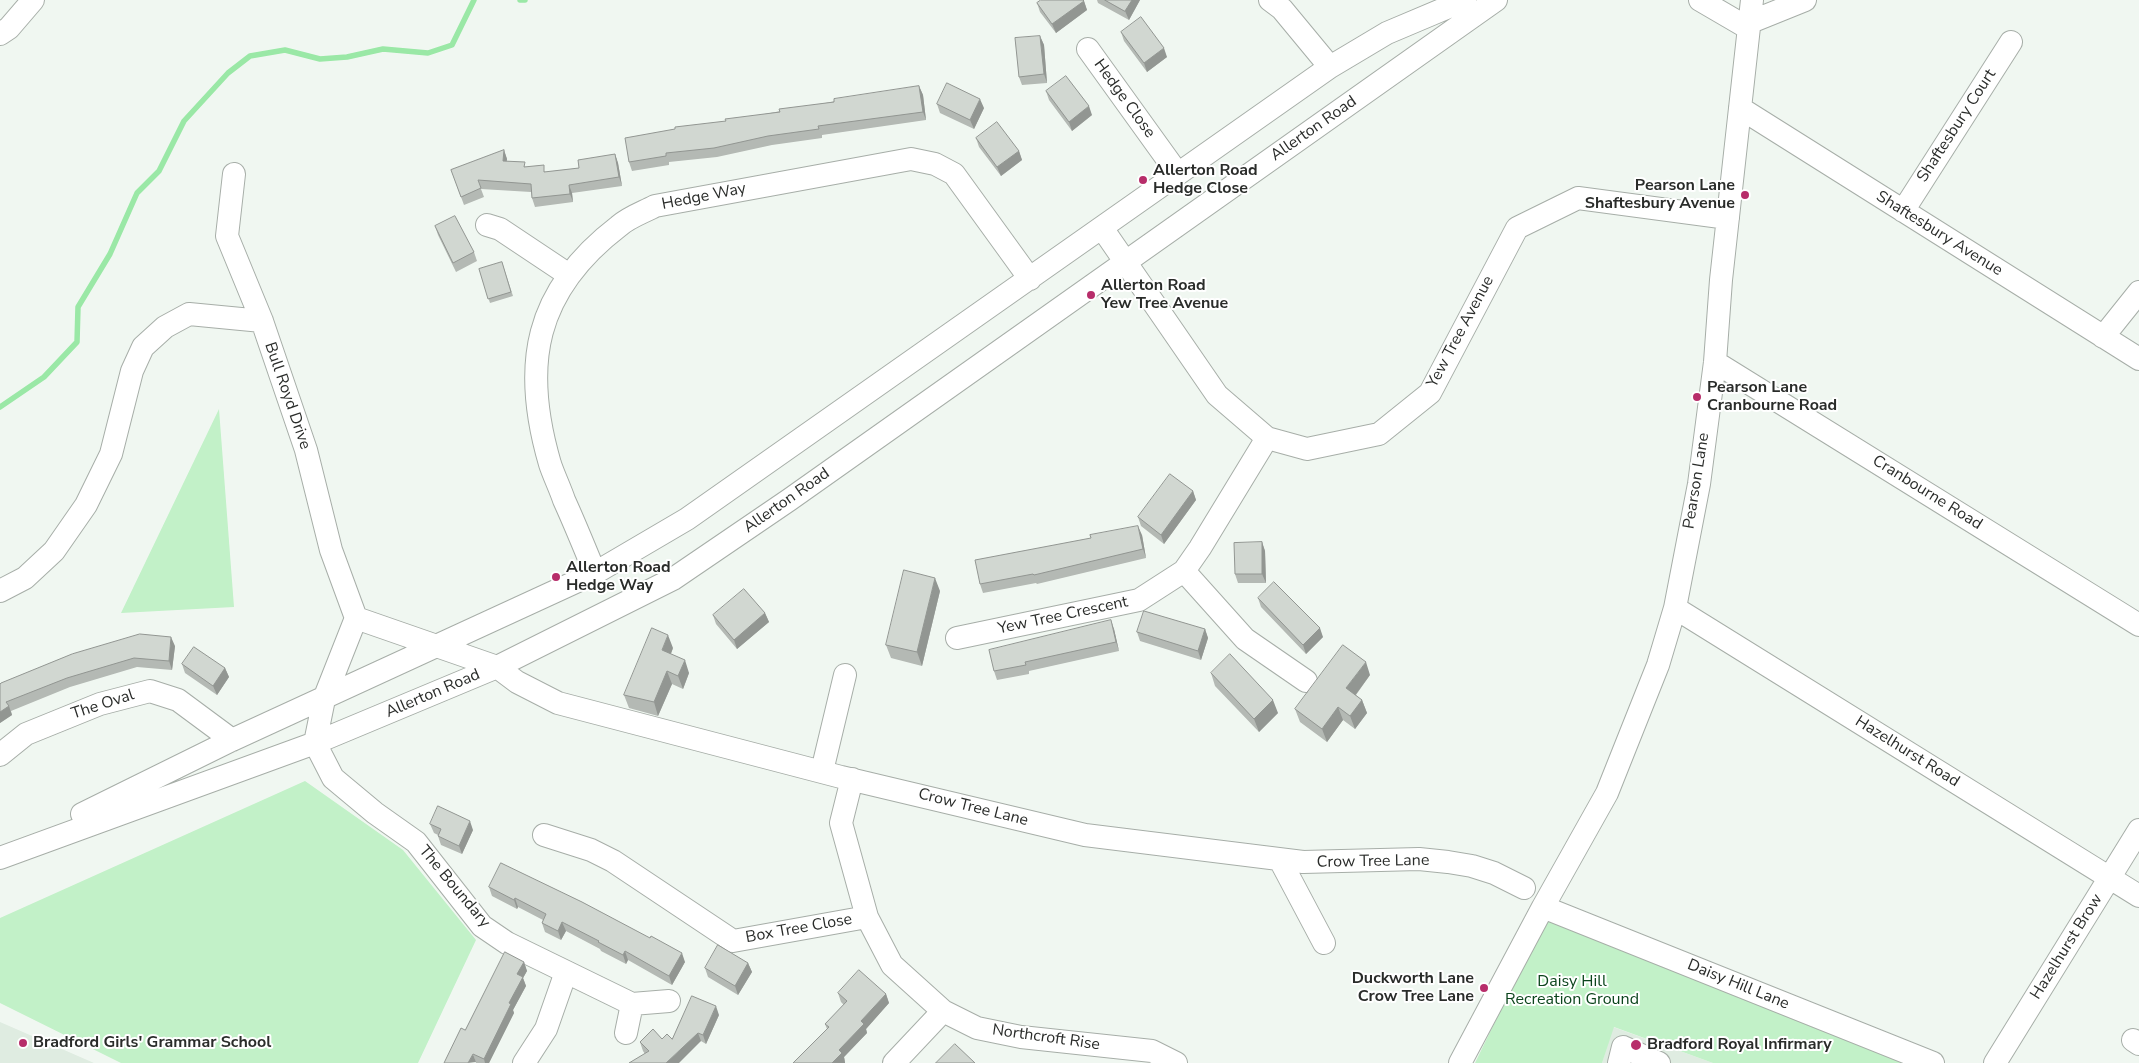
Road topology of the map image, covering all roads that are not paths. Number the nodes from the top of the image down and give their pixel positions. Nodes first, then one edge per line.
1 (33, 0) edge
2 (1270, 0) edge
3 (1465, 0) edge
4 (1496, 0) edge
5 (1700, 0) edge
6 (1752, 0) edge
7 (1805, 0) edge
8 (1748, 25) junction
9 (0, 34) edge
10 (2011, 42) dead end
11 (1088, 49) dead end
12 (1330, 67) junction
13 (1740, 108) junction
14 (234, 174) dead end
15 (1178, 174) junction
16 (1902, 211) junction
17 (1728, 218) junction
18 (487, 225) dead end
19 (1102, 228) junction
20 (1126, 262) junction
21 (569, 275) junction
22 (1030, 279) junction
23 (2139, 292) edge
24 (262, 321) junction
25 (2103, 337) junction
26 (2139, 359) edge
27 (1715, 362) junction
28 (1267, 438) junction
29 (1184, 571) junction
30 (595, 573) junction
31 (0, 591) edge
32 (1675, 608) junction
33 (356, 618) junction
34 (2139, 625) edge
35 (957, 638) dead end
36 (439, 646) junction
37 (497, 667) junction
38 (845, 675) dead end
39 (1306, 682) dead end
40 (324, 699) junction
41 (232, 740) junction
42 (315, 742) junction
43 (0, 755) edge
44 (822, 771) junction
45 (852, 779) junction
46 (2139, 830) edge
47 (544, 835) dead end
48 (0, 857) edge
49 (1280, 860) junction
50 (2110, 878) junction
51 (1524, 888) dead end
52 (2139, 896) edge
53 (1543, 907) junction
54 (867, 917) junction
55 (1324, 943) dead end
56 (566, 972) junction
57 (669, 1001) dead end
58 (632, 1004) junction
59 (943, 1011) junction
60 (626, 1033) dead end
61 (1876, 1040) junction
62 (524, 1063) edge
63 (894, 1063) edge
64 (1176, 1063) edge
65 (1460, 1063) edge
66 (1619, 1063) edge
67 (1659, 1063) edge
68 (1890, 1063) edge
69 (1933, 1063) edge
70 (1994, 1063) edge

1 - 9 street
2 - 12 street
3 - 12 street, Allerton Road
4 - 20 street, Allerton Road
5 - 8 street
6 - 8 street, Pearson Lane
7 - 8 street
8 - 13 street, Pearson Lane
10 - 16 street, Shaftesbury Court
11 - 15 street, Hedge Close
12 - 15 street, Allerton Road
13 - 16 street, Shaftesbury Avenue
13 - 17 street, Pearson Lane
14 - 24 street, Bull Royd Drive
15 - 19 street, Allerton Road
16 - 25 street, Shaftesbury Avenue
17 - 27 street, Pearson Lane
17 - 28 street, Yew Tree Avenue
18 - 21 street
19 - 20 street, Yew Tree Avenue
19 - 22 street, Allerton Road
20 - 28 street, Yew Tree Avenue
20 - 37 street, Allerton Road
21 - 22 street, Hedge Way
21 - 30 street, Hedge Way
22 - 30 street, Allerton Road
23 - 25 street
24 - 31 street
24 - 33 street, Bull Royd Drive
25 - 26 street, Shaftesbury Avenue
27 - 32 street, Pearson Lane
27 - 34 street, Cranbourne Road
28 - 29 street, Yew Tree Crescent
29 - 35 street, Yew Tree Crescent
29 - 39 street
30 - 36 street, Allerton Road
32 - 50 street, Hazelhurst Road
32 - 53 street, Pearson Lane
33 - 36 street
33 - 40 street
36 - 37 street, Crow Tree Lane
36 - 40 street, Allerton Road
37 - 42 street, Allerton Road
37 - 44 street, Crow Tree Lane
38 - 44 street
40 - 41 street, Allerton Road
40 - 42 street
41 - 43 street, The Oval
41 - 48 street, Allerton Road
42 - 48 street, Allerton Road
42 - 56 street, The Boundary
44 - 45 street, Crow Tree Lane
45 - 49 street, Crow Tree Lane
45 - 54 street, Northcroft Rise
46 - 50 street, Hazelhurst Brow
47 - 54 street, Box Tree Close
49 - 51 street, Crow Tree Lane
49 - 55 street
50 - 52 street, Hazelhurst Road
50 - 70 street, Hazelhurst Brow
53 - 61 street, Daisy Hill Lane
53 - 65 street, Pearson Lane
54 - 59 street, Northcroft Rise
56 - 58 street, The Boundary
56 - 62 street
57 - 58 street
58 - 60 street
59 - 63 street
59 - 64 street, Northcroft Rise
61 - 68 street
61 - 69 street, Daisy Hill Lane
66 - 67 street

